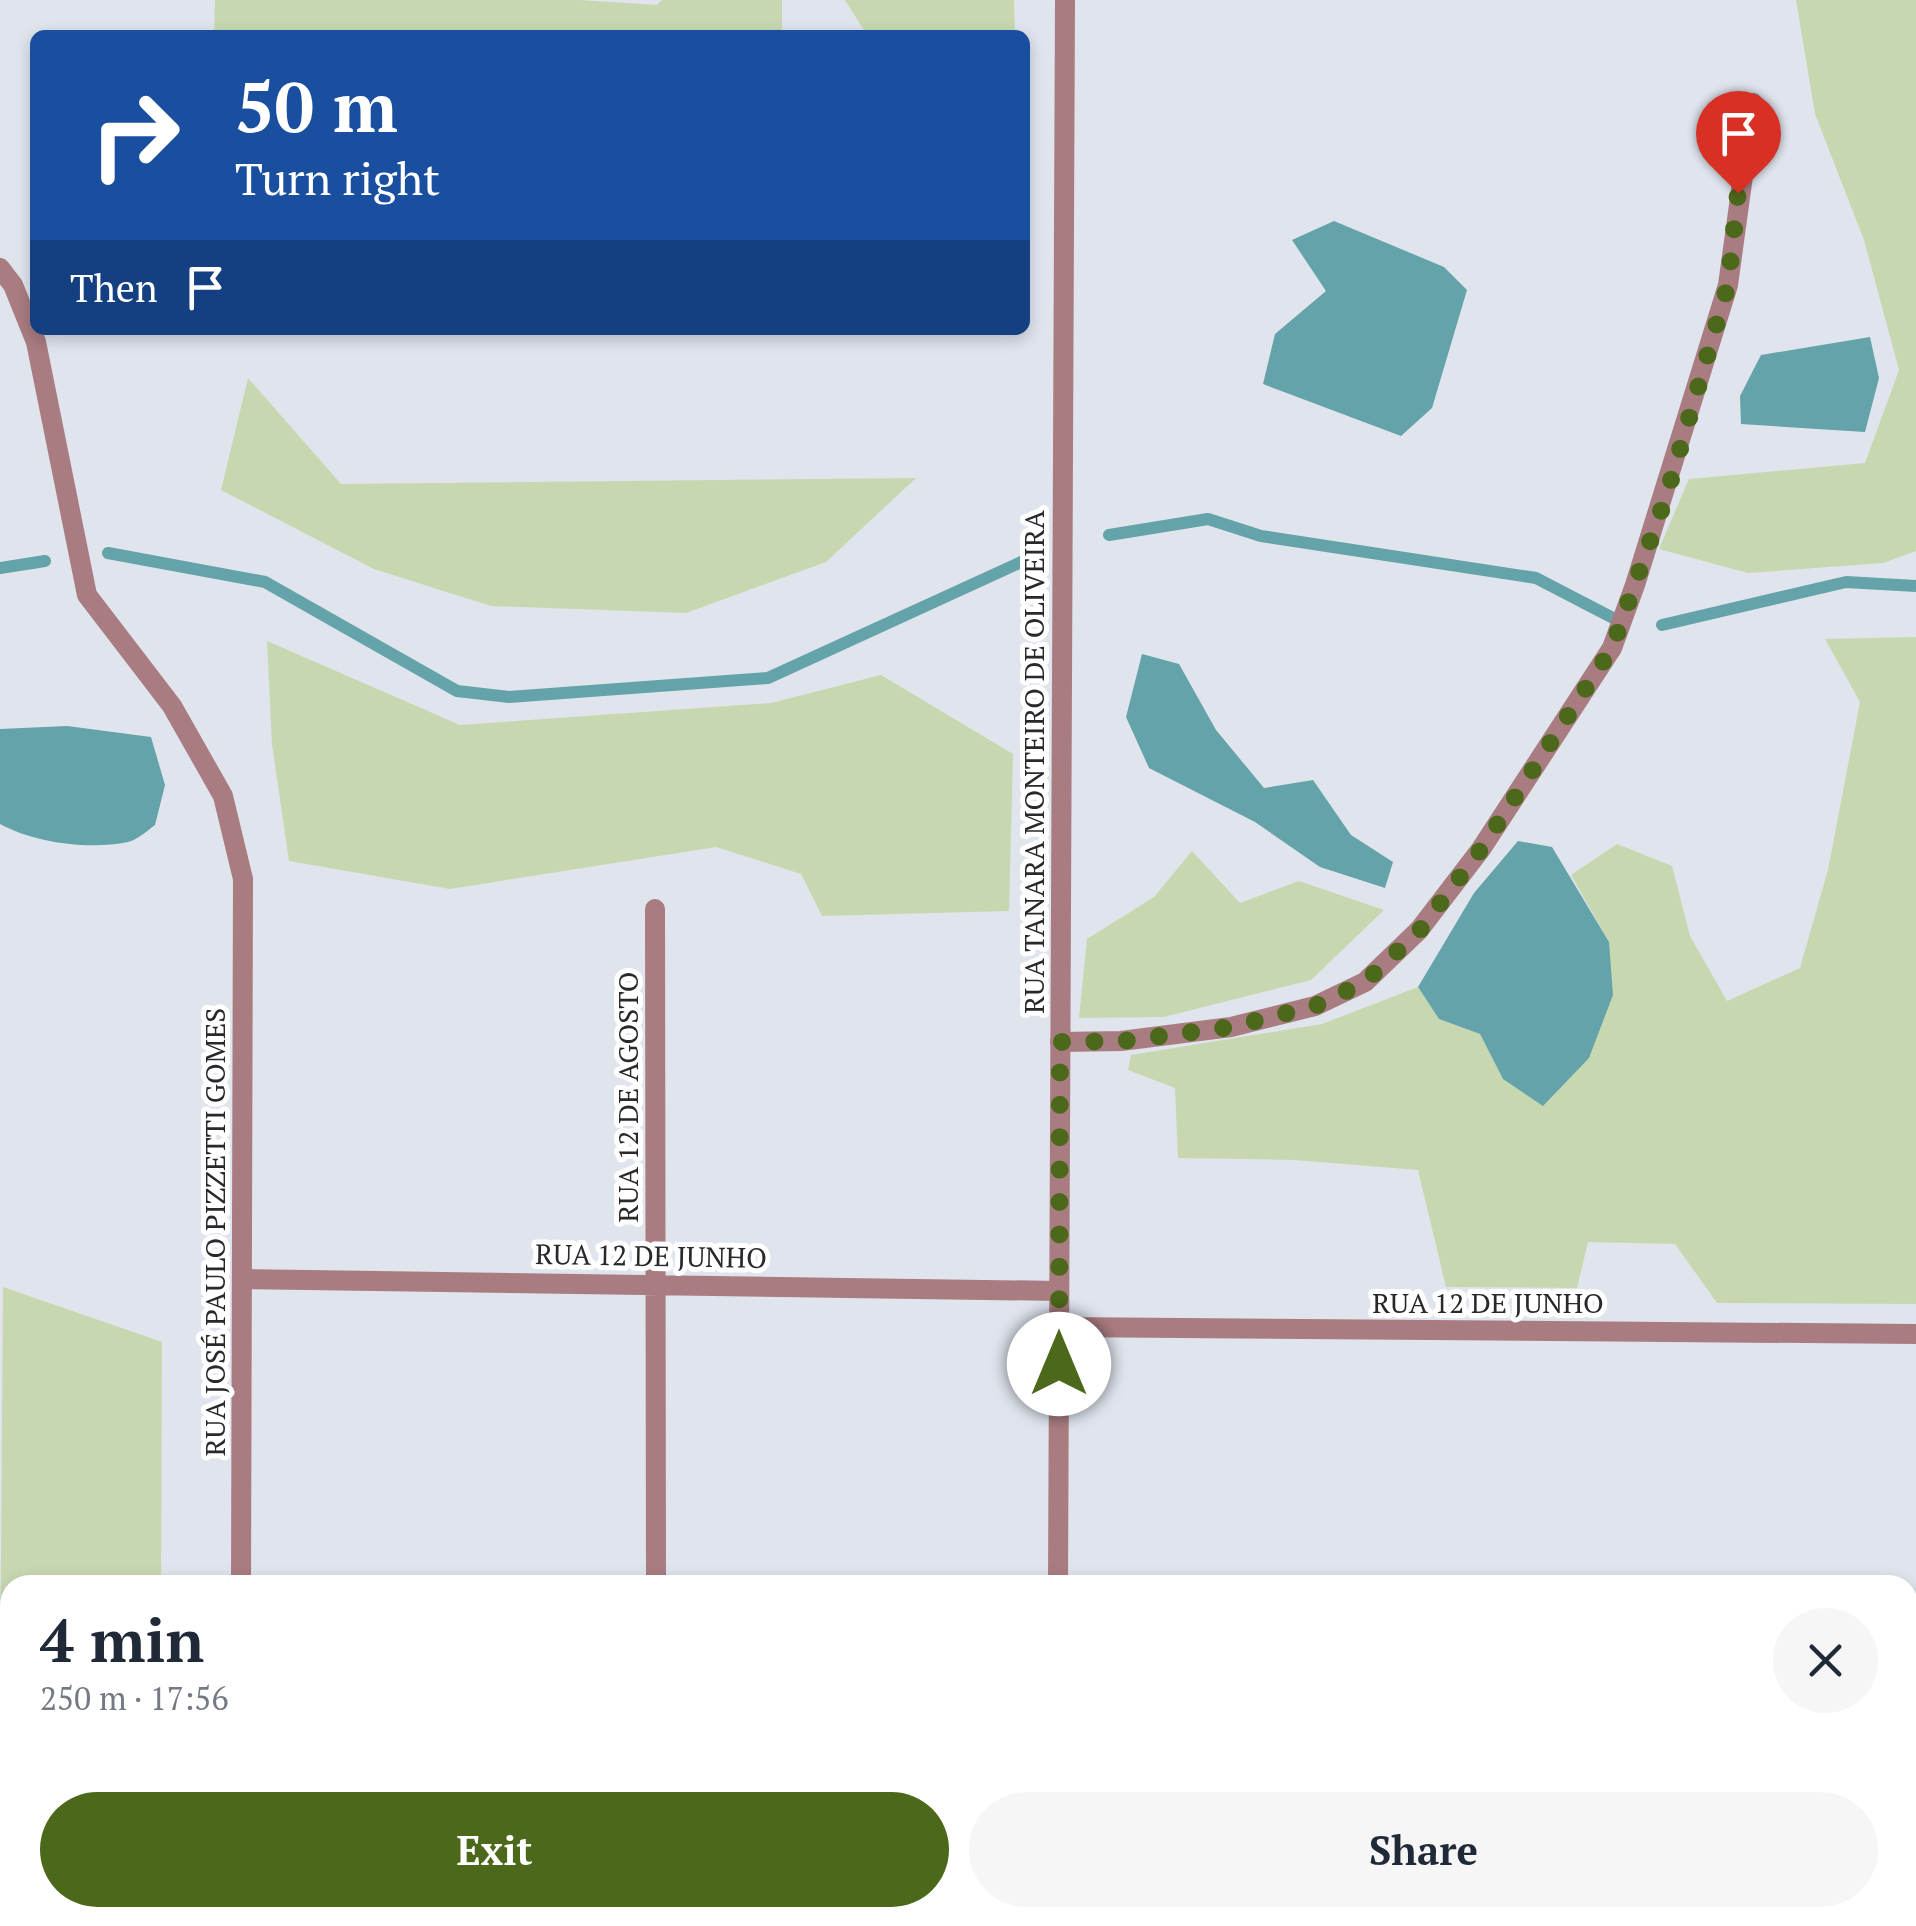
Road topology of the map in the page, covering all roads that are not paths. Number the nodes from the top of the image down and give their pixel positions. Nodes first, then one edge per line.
1 (1064, 0) edge
2 (1753, 103) dead end
3 (0, 268) edge
4 (30, 327) edge
5 (33, 335) edge
6 (656, 909) dead end
7 (1060, 1042) junction
8 (242, 1279) junction
9 (655, 1284) junction
10 (1059, 1290) junction
11 (1059, 1328) junction
12 (1916, 1334) edge
13 (241, 1575) edge
14 (656, 1575) edge
15 (1058, 1575) edge

1 - 7 street, RUA TANARA MONTEIRO DE OLIVEIRA
2 - 7 street
3 - 4 street, RUA JOSÉ PAULO PIZZETTI GOMES
5 - 8 street, RUA JOSÉ PAULO PIZZETTI GOMES
6 - 9 street, RUA 12 DE AGOSTO
7 - 10 street, RUA TANARA MONTEIRO DE OLIVEIRA
8 - 9 street, RUA 12 DE JUNHO
8 - 13 street, RUA JOSÉ PAULO PIZZETTI GOMES
9 - 10 street, RUA 12 DE JUNHO
9 - 14 street, RUA 12 DE AGOSTO
10 - 11 street, RUA TANARA MONTEIRO DE OLIVEIRA
11 - 12 street, RUA 12 DE JUNHO
11 - 15 street, RUA TANARA MONTEIRO DE OLIVEIRA

